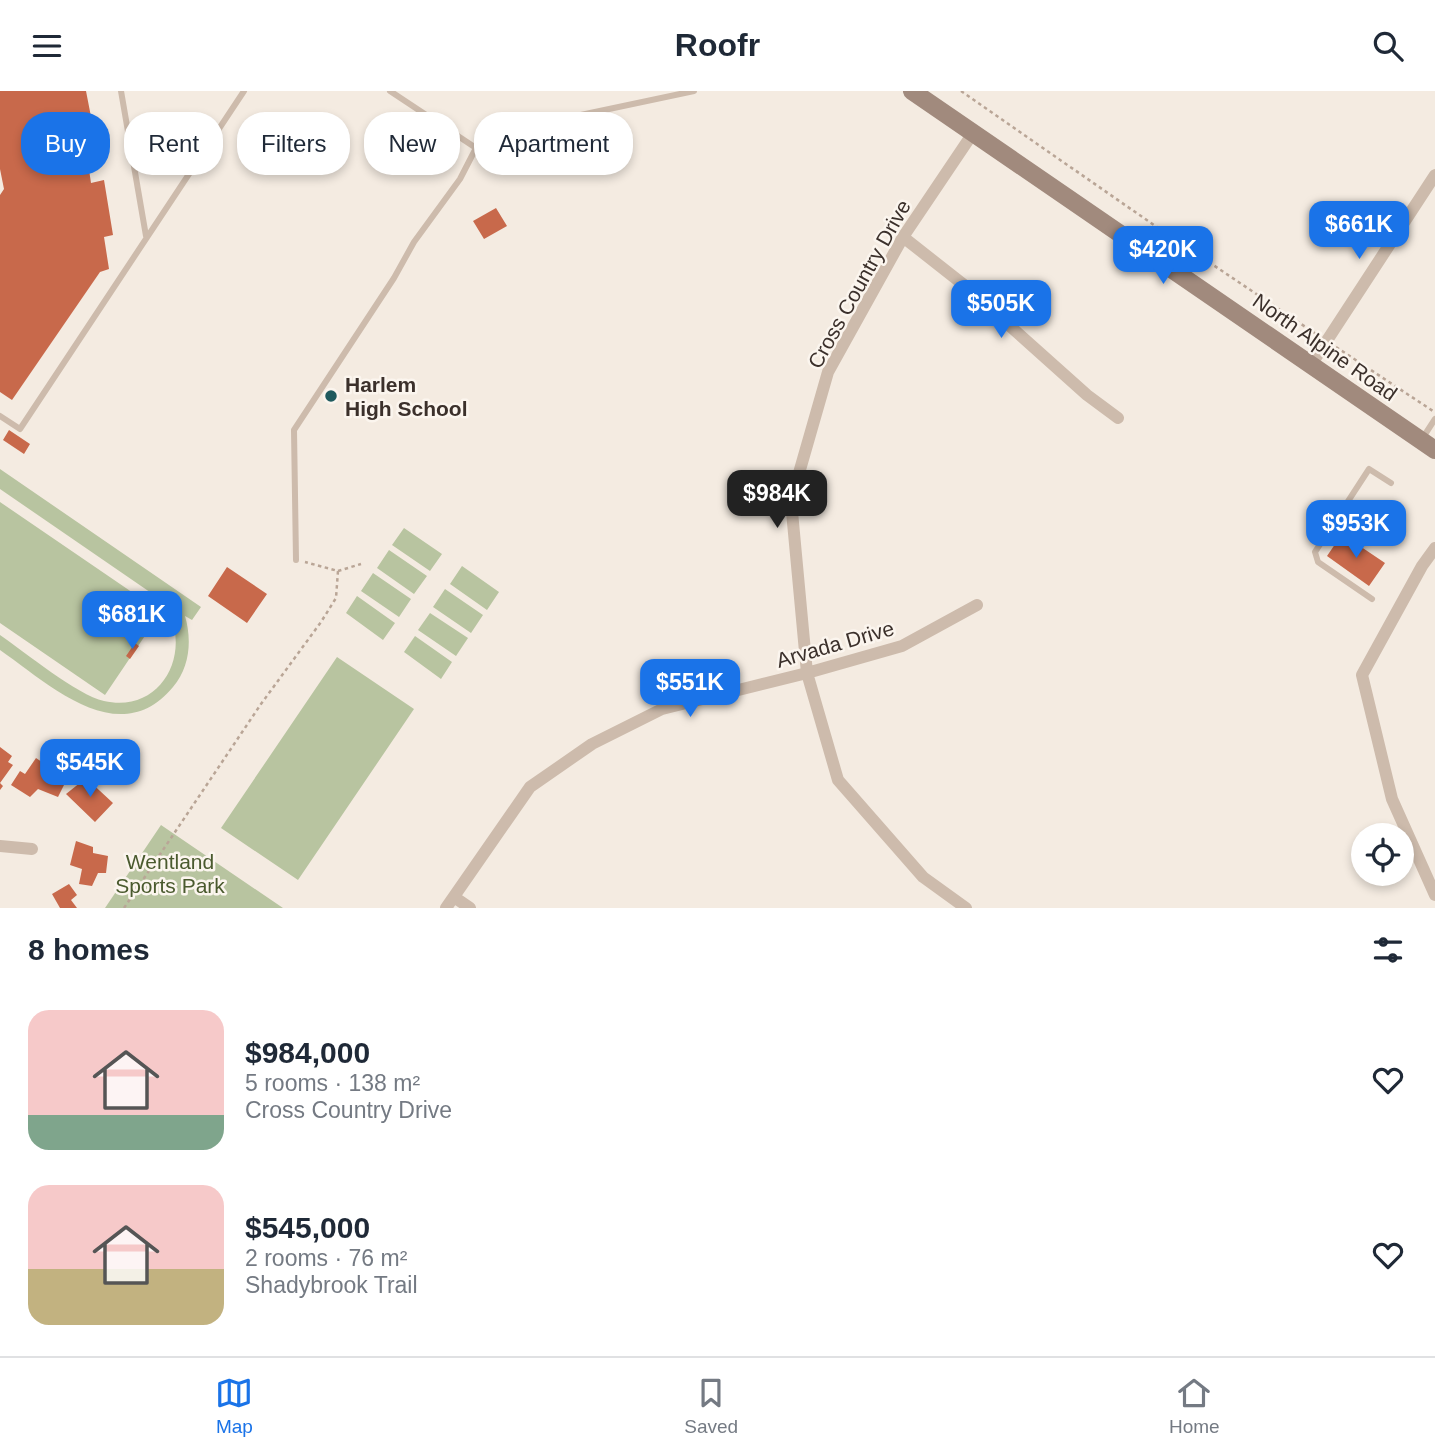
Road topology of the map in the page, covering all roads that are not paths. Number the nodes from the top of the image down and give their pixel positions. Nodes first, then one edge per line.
1 (121, 91) edge
2 (244, 91) edge
3 (390, 91) edge
4 (694, 91) edge
5 (912, 91) edge
6 (595, 112) edge
7 (973, 133) junction
8 (474, 147) edge
9 (474, 152) edge
10 (1435, 175) edge
11 (146, 236) junction
12 (903, 237) junction
13 (1311, 365) junction
14 (0, 416) edge
15 (1118, 418) dead end
16 (1435, 419) edge
17 (1428, 445) edge
18 (1391, 483) dead end
19 (1435, 548) edge
20 (296, 559) road end
21 (1372, 599) dead end
22 (978, 605) dead end
23 (807, 673) junction
24 (0, 846) edge
25 (32, 849) dead end
26 (1435, 895) edge
27 (450, 903) edge
28 (470, 908) edge
29 (966, 908) edge

1 - 11 lane
2 - 11 lane
3 - 8 lane
4 - 6 lane
5 - 7 main road, North Alpine Road
7 - 12 street, Cross Country Drive
7 - 13 main road, North Alpine Road
9 - 20 lane
10 - 13 street
11 - 14 lane
12 - 15 street
12 - 23 street, Cross Country Drive
13 - 17 main road, North Alpine Road
16 - 17 lane
18 - 21 lane
19 - 26 street
22 - 23 street, Arvada Drive
23 - 27 street, Arvada Drive
23 - 29 street, Cross Country Drive
24 - 25 street
27 - 28 street

